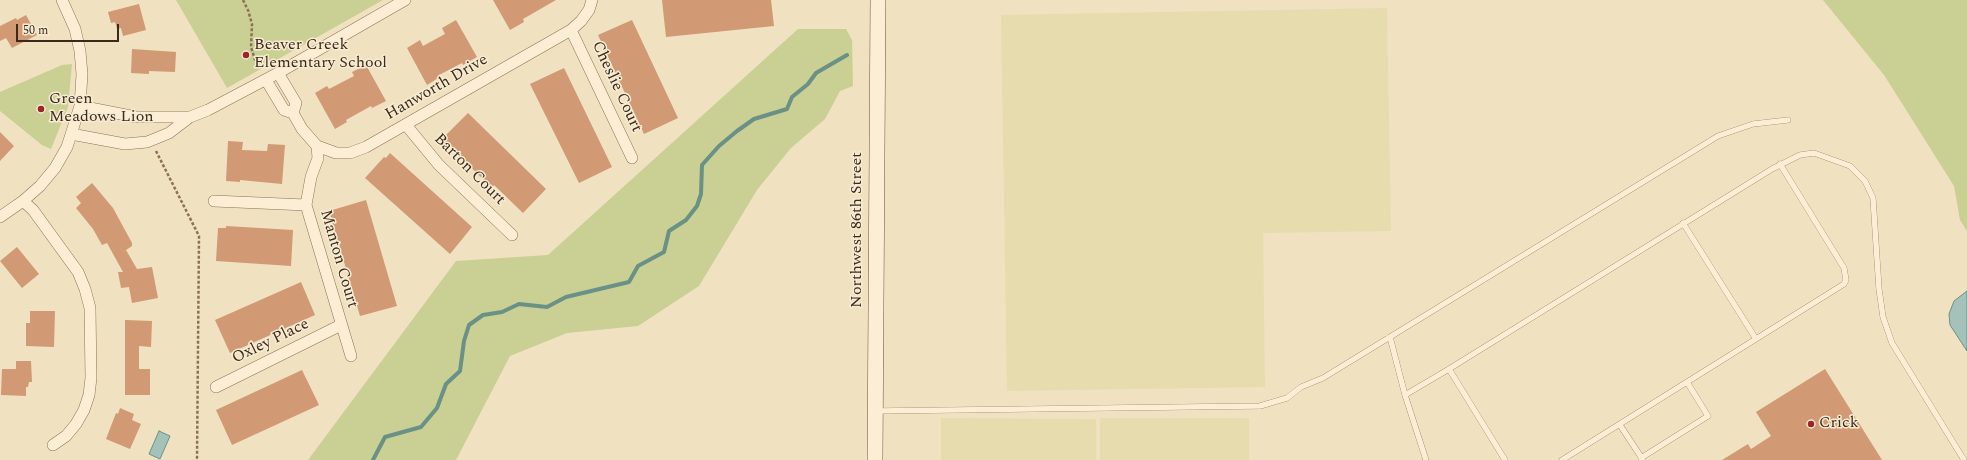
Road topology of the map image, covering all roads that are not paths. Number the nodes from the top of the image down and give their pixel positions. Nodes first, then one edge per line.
1 (62, 0) edge
2 (404, 0) edge
3 (592, 0) edge
4 (878, 0) edge
5 (571, 30) junction
6 (278, 73) junction
7 (266, 80) junction
8 (80, 106) junction
9 (293, 113) junction
10 (190, 117) junction
11 (1788, 120) dead end
12 (406, 125) junction
13 (71, 134) junction
14 (317, 146) junction
15 (632, 158) dead end
16 (1780, 164) junction
17 (24, 201) junction
18 (214, 201) dead end
19 (306, 206) junction
20 (0, 217) edge
21 (1683, 223) junction
22 (512, 236) dead end
23 (341, 326) junction
24 (1390, 337) junction
25 (1756, 339) junction
26 (351, 356) dead end
27 (1449, 369) junction
28 (1687, 382) junction
29 (216, 387) dead end
30 (1405, 395) junction
31 (875, 411) junction
32 (1620, 425) junction
33 (53, 445) dead end
34 (1642, 459) edge
35 (875, 460) edge
36 (1426, 460) edge
37 (1505, 460) edge
38 (1562, 460) edge
39 (1964, 460) edge

1 - 8 street
2 - 6 street
3 - 5 street, Hanworth Drive
4 - 31 main road, Northwest 86th Street
5 - 12 street, Hanworth Drive
5 - 15 street, Cheslie Court
6 - 7 street
6 - 9 street, Hanworth Drive
7 - 9 street, Hanworth Drive
7 - 10 street
8 - 10 street
8 - 13 street
9 - 14 street, Hanworth Drive
10 - 13 street
11 - 24 lane
12 - 14 street, Hanworth Drive
12 - 22 street, Barton Court
13 - 17 street
14 - 19 street, Manton Court
16 - 21 lane
16 - 25 lane
16 - 39 lane
17 - 20 street
17 - 33 street
18 - 19 street
19 - 23 street, Manton Court
21 - 25 lane
21 - 27 lane
23 - 26 street, Manton Court
23 - 29 street, Oxley Place
24 - 30 lane
24 - 31 lane
25 - 28 lane
27 - 30 lane
27 - 37 lane
28 - 32 lane
28 - 34 lane
30 - 36 lane
31 - 35 main road, Northwest 86th Street
32 - 34 lane
32 - 38 lane

